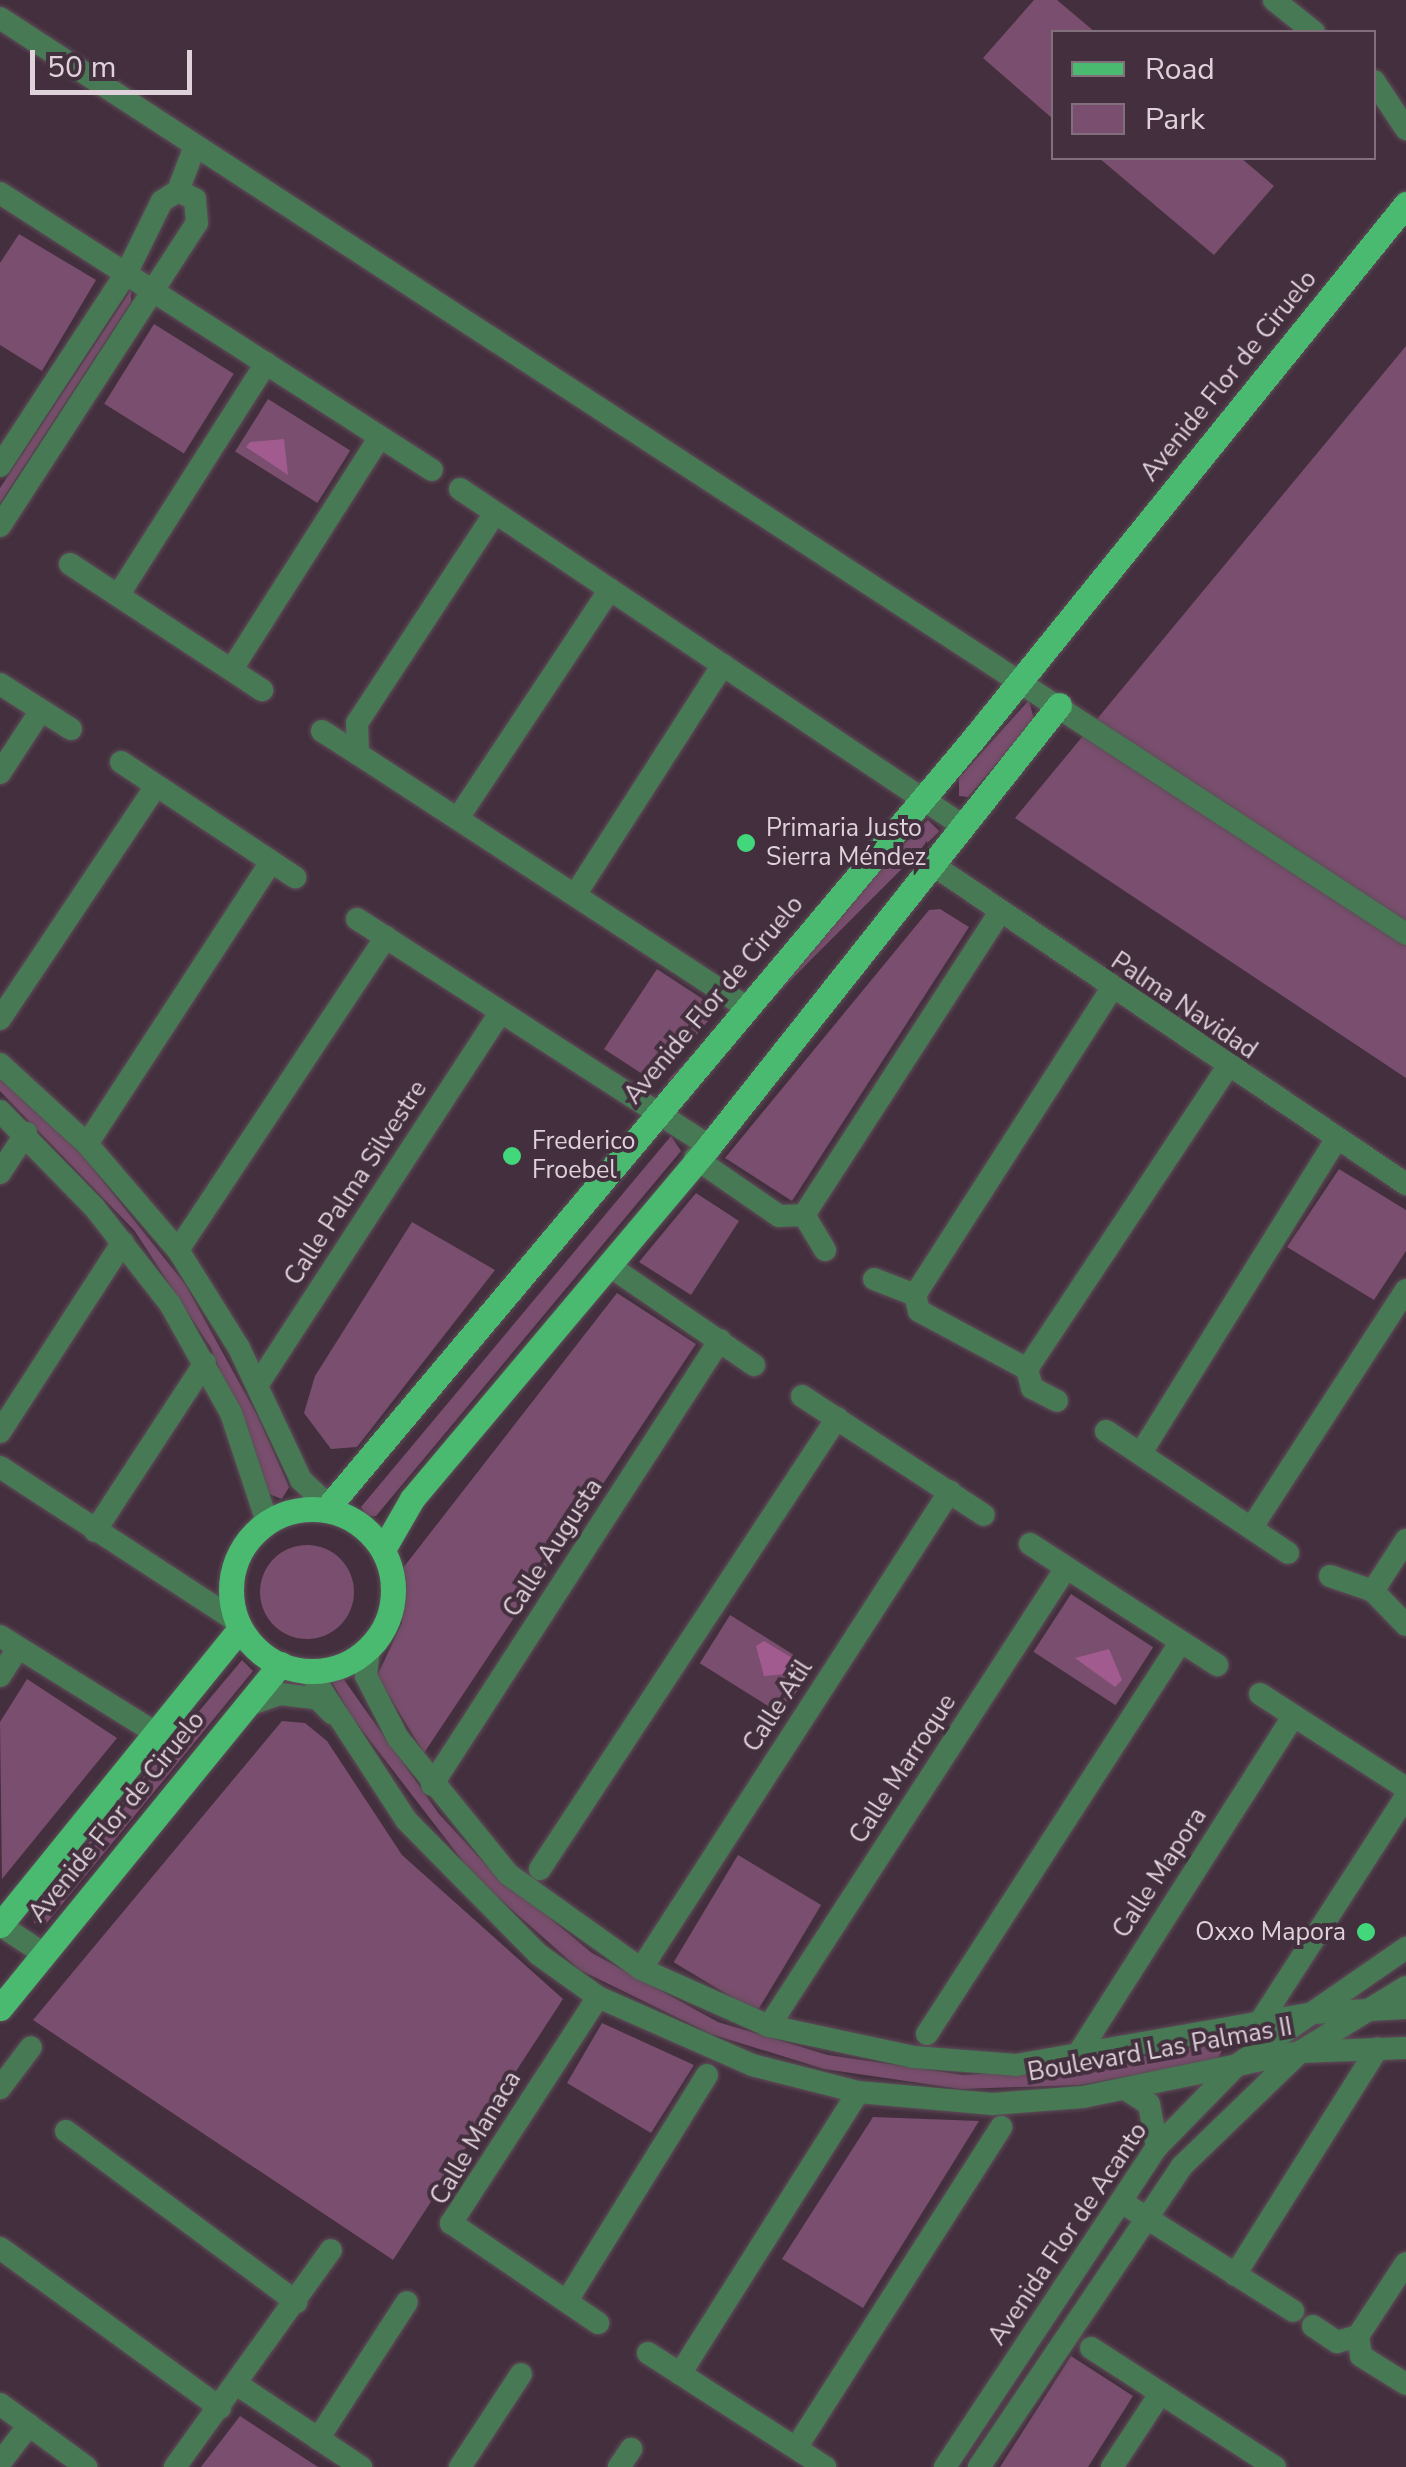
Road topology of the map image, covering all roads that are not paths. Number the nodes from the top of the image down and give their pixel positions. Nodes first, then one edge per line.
1 (1274, 0) edge
2 (0, 18) edge
3 (1312, 30) edge
4 (1388, 89) edge
5 (1406, 129) edge
6 (194, 146) junction
7 (178, 191) junction
8 (1406, 204) edge
9 (4, 205) edge
10 (118, 266) junction
11 (162, 295) junction
12 (266, 363) junction
13 (380, 437) junction
14 (0, 466) edge
15 (432, 470) dead end
16 (460, 490) dead end
17 (495, 513) junction
18 (0, 526) edge
19 (70, 564) dead end
20 (610, 589) junction
21 (119, 594) junction
22 (723, 666) junction
23 (232, 669) junction
24 (1019, 679) junction
25 (0, 684) edge
26 (262, 690) dead end
27 (1059, 705) junction
28 (41, 710) junction
29 (71, 728) dead end
30 (322, 732) dead end
31 (358, 754) junction
32 (120, 762) dead end
33 (0, 773) edge
34 (156, 786) junction
35 (923, 794) junction
36 (460, 815) junction
37 (963, 826) junction
38 (270, 862) junction
39 (936, 866) junction
40 (295, 878) dead end
41 (577, 892) junction
42 (998, 915) junction
43 (357, 918) dead end
44 (1406, 934) edge
45 (386, 936) junction
46 (1112, 990) junction
47 (747, 1008) junction
48 (500, 1013) junction
49 (0, 1020) edge
50 (0, 1064) edge
51 (1226, 1069) junction
52 (0, 1111) edge
53 (660, 1115) junction
54 (26, 1133) junction
55 (1336, 1140) junction
56 (87, 1144) junction
57 (702, 1152) junction
58 (0, 1172) edge
59 (1406, 1184) edge
60 (804, 1214) junction
61 (123, 1242) junction
62 (178, 1250) junction
63 (825, 1250) dead end
64 (608, 1266) junction
65 (874, 1280) dead end
66 (1406, 1290) edge
67 (914, 1294) junction
68 (720, 1340) junction
69 (205, 1364) junction
70 (754, 1364) dead end
71 (1026, 1369) junction
72 (258, 1384) junction
73 (802, 1396) dead end
74 (1057, 1401) dead end
75 (837, 1418) junction
76 (1106, 1431) dead end
77 (0, 1432) edge
78 (1140, 1453) junction
79 (0, 1467) edge
80 (950, 1491) junction
81 (328, 1506) junction
82 (984, 1515) dead end
83 (267, 1522) junction
84 (1254, 1524) junction
85 (95, 1531) junction
86 (1406, 1540) edge
87 (1030, 1544) dead end
88 (384, 1546) junction
89 (1288, 1554) dead end
90 (1066, 1568) junction
91 (1330, 1576) dead end
92 (1373, 1591) junction
93 (1406, 1625) edge
94 (236, 1627) junction
95 (9, 1642) edge
96 (1180, 1642) junction
97 (368, 1650) junction
98 (281, 1664) junction
99 (1217, 1665) dead end
100 (311, 1674) junction
101 (0, 1676) edge
102 (1260, 1694) dead end
103 (248, 1704) junction
104 (338, 1718) junction
105 (1292, 1718) junction
106 (159, 1735) junction
107 (432, 1785) junction
108 (1406, 1788) edge
109 (1406, 1796) edge
110 (540, 1869) dead end
111 (0, 1925) edge
112 (1406, 1948) edge
113 (44, 1954) junction
114 (646, 1960) junction
115 (1406, 1988) edge
116 (591, 2007) junction
117 (0, 2008) edge
118 (1375, 2008) junction
119 (1406, 2008) edge
120 (1313, 2013) junction
121 (1260, 2022) junction
122 (769, 2026) junction
123 (927, 2034) dead end
124 (31, 2047) dead end
125 (1378, 2048) junction
126 (1406, 2048) edge
127 (1300, 2052) junction
128 (1075, 2058) junction
129 (1236, 2066) junction
130 (706, 2075) dead end
131 (0, 2088) edge
132 (1125, 2089) junction
133 (858, 2092) junction
134 (1001, 2127) dead end
135 (66, 2131) dead end
136 (1157, 2146) junction
137 (1119, 2199) junction
138 (1142, 2216) junction
139 (0, 2248) edge
140 (331, 2250) dead end
141 (1406, 2263) edge
142 (1235, 2274) junction
143 (570, 2296) junction
144 (296, 2302) junction
145 (407, 2302) dead end
146 (1292, 2311) dead end
147 (598, 2323) dead end
148 (1313, 2326) dead end
149 (1358, 2336) junction
150 (1091, 2348) dead end
151 (648, 2353) dead end
152 (521, 2374) dead end
153 (680, 2374) junction
154 (1406, 2384) edge
155 (238, 2385) junction
156 (1160, 2394) junction
157 (0, 2404) edge
158 (220, 2408) junction
159 (28, 2424) junction
160 (318, 2439) junction
161 (796, 2448) junction
162 (0, 2462) edge
163 (86, 2467) edge
164 (176, 2467) edge
165 (361, 2467) edge
166 (460, 2467) edge
167 (825, 2467) edge
168 (945, 2467) edge
169 (979, 2467) edge
170 (1112, 2467) edge
171 (1276, 2467) edge

1 - 3 street
2 - 6 street
4 - 5 street
6 - 7 street
6 - 24 street
7 - 10 street
7 - 11 street
8 - 24 main road, Avenide Flor de Ciruelo
9 - 10 street
10 - 11 street
10 - 14 street
11 - 12 street
11 - 18 street
12 - 13 street
12 - 21 street
13 - 15 street
13 - 23 street
16 - 17 street
17 - 20 street
17 - 31 street
19 - 21 street
20 - 22 street
20 - 36 street
21 - 23 street
22 - 35 street
22 - 41 street
23 - 26 street
24 - 27 street
24 - 35 main road, Avenide Flor de Ciruelo
25 - 28 street
27 - 37 main road
27 - 44 street
28 - 29 street
28 - 33 street
30 - 31 street
31 - 36 street
32 - 34 street
34 - 38 street
34 - 49 street
35 - 37 street
35 - 47 main road, Avenide Flor de Ciruelo
36 - 41 street
37 - 39 main road
38 - 40 street
38 - 56 street
39 - 42 street, Palma Navidad
39 - 57 main road
41 - 47 street
42 - 46 street, Palma Navidad
42 - 60 street
43 - 45 street
45 - 48 street
45 - 62 street
46 - 51 street, Palma Navidad
46 - 67 street
47 - 53 main road, Avenide Flor de Ciruelo
48 - 53 street
48 - 72 street, Calle Palma Silvestre
50 - 56 street
51 - 55 street, Palma Navidad
51 - 71 street
52 - 54 street
53 - 57 street
53 - 81 main road, Avenide Flor de Ciruelo
54 - 58 street
54 - 61 street
55 - 59 street, Palma Navidad
55 - 78 street
56 - 62 street
57 - 60 street
57 - 64 main road
60 - 63 street
61 - 69 street
61 - 77 street
62 - 72 street
64 - 68 street
64 - 88 main road
65 - 67 street
66 - 84 street
67 - 71 street
68 - 70 street
68 - 107 street, Calle Augusta
69 - 83 street
69 - 85 street
71 - 74 street
72 - 81 street
73 - 75 street
75 - 80 street
75 - 110 street
76 - 78 street
78 - 84 street
79 - 85 street
80 - 82 street
80 - 114 street, Calle Atil
81 - 83 main road
81 - 88 main road
83 - 94 main road
84 - 89 street
85 - 94 street
86 - 92 street
87 - 90 street
88 - 97 main road
90 - 96 street
90 - 122 street, Calle Marroque
91 - 92 street
92 - 93 street
94 - 98 main road
94 - 106 main road, Avenide Flor de Ciruelo
95 - 101 street
95 - 106 street
96 - 99 street
96 - 123 street
97 - 100 main road
97 - 107 street, Boulevard Las Palmas II
98 - 100 main road
98 - 103 main road, Avenide Flor de Ciruelo
100 - 104 street, Boulevard Las Palmas II
102 - 105 street
103 - 104 street
103 - 113 main road, Avenide Flor de Ciruelo
104 - 116 street, Boulevard Las Palmas II
105 - 108 street
105 - 128 street, Calle Mapora
106 - 111 main road, Avenide Flor de Ciruelo
107 - 114 street, Boulevard Las Palmas II
109 - 121 street
111 - 113 street
112 - 120 street, Avenida Flor de Acanto
113 - 117 main road, Avenide Flor de Ciruelo
114 - 122 street, Boulevard Las Palmas II
115 - 118 street, Avenida Flor de Acanto
116 - 133 street, Boulevard Las Palmas II
116 - 143 street, Calle Manaca
118 - 119 street, Boulevard Las Palmas II
118 - 120 street, Boulevard Las Palmas II
118 - 127 street, Avenida Flor de Acanto
120 - 121 street, Boulevard Las Palmas II
120 - 129 street, Avenida Flor de Acanto
121 - 128 street, Boulevard Las Palmas II
122 - 128 street, Boulevard Las Palmas II
124 - 131 street
125 - 126 street, Boulevard Las Palmas II
125 - 127 street, Boulevard Las Palmas II
125 - 142 street
127 - 129 street, Boulevard Las Palmas II
127 - 138 street, Avenida Flor de Acanto
129 - 132 street, Boulevard Las Palmas II
129 - 136 street, Avenida Flor de Acanto
130 - 143 street
132 - 133 street, Boulevard Las Palmas II
132 - 136 street
133 - 153 street
134 - 161 street
135 - 144 street
136 - 137 street, Avenida Flor de Acanto
137 - 138 street
137 - 168 street, Avenida Flor de Acanto
138 - 142 street
138 - 169 street, Avenida Flor de Acanto
139 - 158 street
140 - 144 street
141 - 149 street
142 - 146 street
143 - 147 street, Calle Manaca
144 - 155 street
145 - 160 street
148 - 149 street
149 - 154 street
150 - 156 street
151 - 153 street
152 - 166 street
153 - 161 street
155 - 158 street
155 - 160 street
156 - 170 street
156 - 171 street
157 - 159 street
158 - 164 street
159 - 162 street
159 - 163 street
160 - 165 street
161 - 167 street

